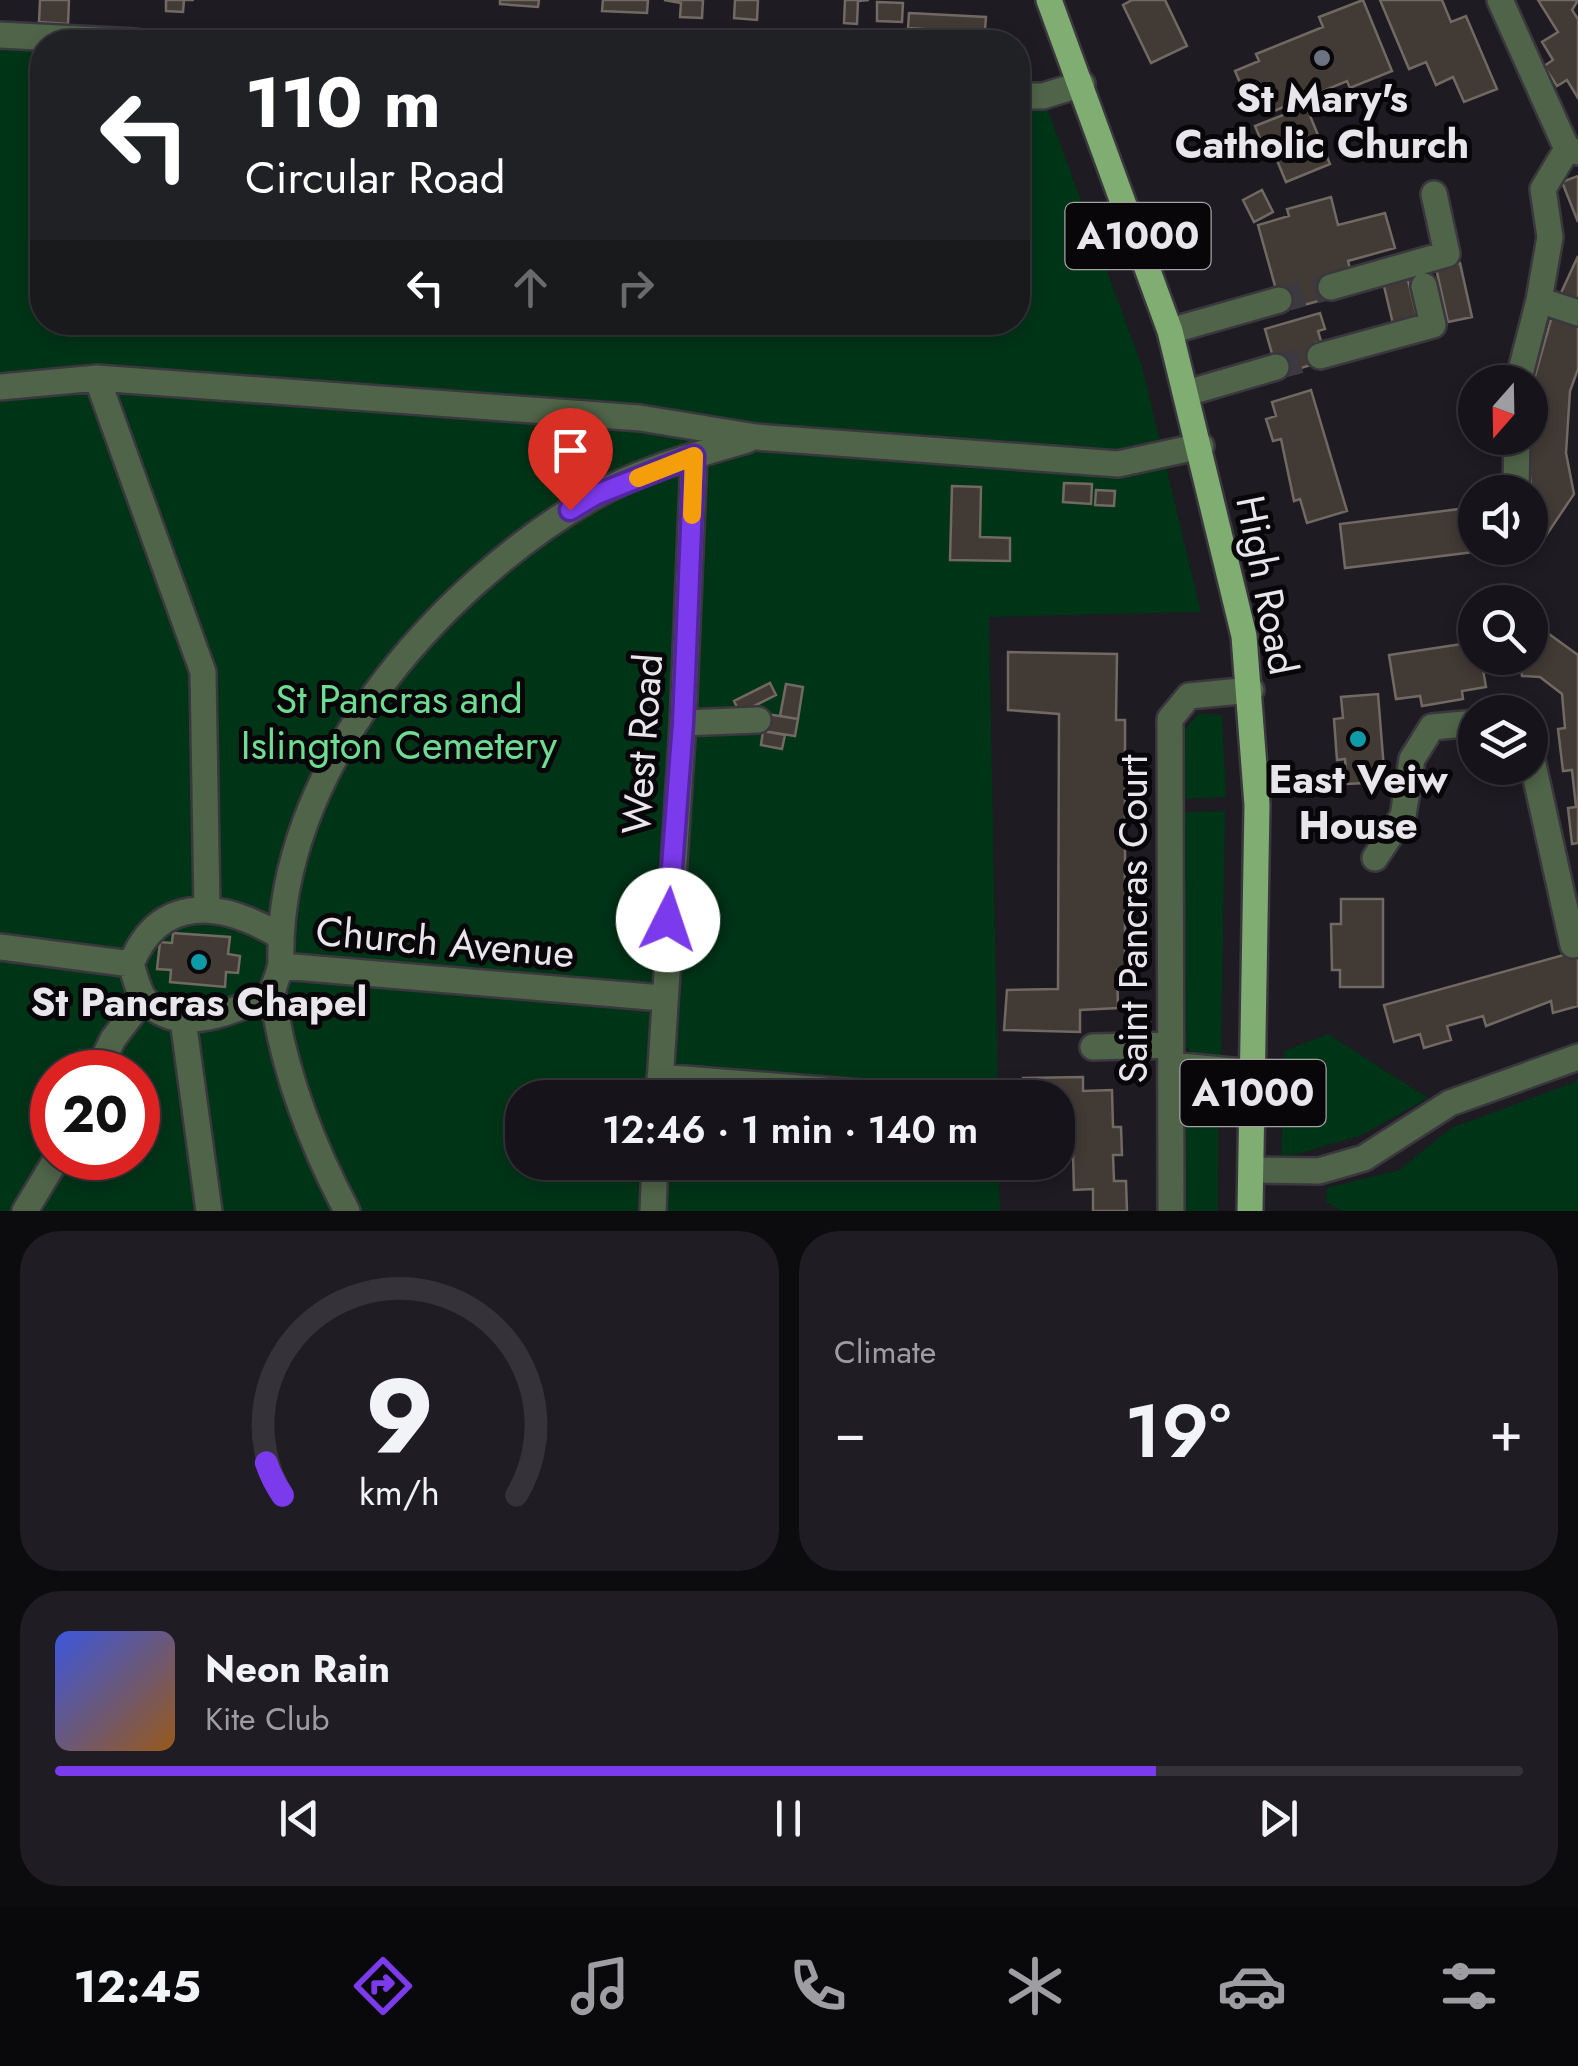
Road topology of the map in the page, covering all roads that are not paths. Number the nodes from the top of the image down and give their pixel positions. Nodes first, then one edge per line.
1 (1048, 0) edge
2 (1500, 0) edge
3 (0, 35) edge
4 (30, 37) edge
5 (1082, 84) junction
6 (1030, 96) edge
7 (1572, 150) edge
8 (1434, 194) dead end
9 (1424, 286) dead end
10 (1330, 287) tunnel mouth
11 (1279, 300) tunnel mouth
12 (1539, 300) junction
13 (1578, 314) edge
14 (1170, 331) junction
15 (1320, 356) tunnel mouth
16 (1522, 365) edge
17 (1276, 367) tunnel mouth
18 (96, 378) junction
19 (0, 387) edge
20 (1187, 393) junction
21 (756, 437) junction
22 (1200, 446) junction
23 (694, 456) junction
24 (1251, 690) junction
25 (758, 720) dead end
26 (683, 723) junction
27 (1458, 725) edge
28 (1538, 785) edge
29 (1374, 858) dead end
30 (207, 908) junction
31 (0, 930) edge
32 (278, 935) junction
33 (1578, 944) edge
34 (0, 947) edge
35 (46, 954) junction
36 (131, 964) junction
37 (282, 966) junction
38 (272, 993) junction
39 (144, 998) junction
40 (662, 998) junction
41 (183, 1020) junction
42 (1093, 1047) dead end
43 (107, 1050) edge
44 (1171, 1055) junction
45 (1578, 1057) edge
46 (1253, 1073) junction
47 (660, 1080) edge
48 (1250, 1170) junction
49 (43, 1180) edge
50 (655, 1180) edge
51 (24, 1211) edge
52 (210, 1211) edge
53 (347, 1211) edge
54 (653, 1211) edge
55 (1171, 1211) edge
56 (1250, 1211) edge

1 - 5 main road, High Road / A1000
2 - 7 street
3 - 4 street
5 - 6 street
5 - 14 main road, High Road / A1000
7 - 12 street
8 - 10 street
9 - 15 street
11 - 14 street
12 - 13 street
12 - 16 street
14 - 20 main road, High Road / A1000
17 - 20 street
18 - 19 street
18 - 21 street
18 - 30 street
20 - 22 main road, High Road / A1000
21 - 22 street
21 - 23 street
22 - 24 main road, High Road / A1000
23 - 26 street, West Road
23 - 32 street
24 - 44 street, Saint Pancras Court
24 - 46 main road, High Road / A1000
25 - 26 street
26 - 40 street, West Road
27 - 29 street
28 - 33 street
30 - 32 street
30 - 36 street
31 - 35 street
32 - 37 street
34 - 35 street
35 - 36 street
36 - 39 street
37 - 38 street
37 - 40 street, Church Avenue
38 - 41 street
38 - 53 street
39 - 41 street
39 - 43 street
40 - 47 street, West Road
41 - 52 street
42 - 44 street
44 - 46 street
44 - 55 street, Saint Pancras Court
45 - 48 street
46 - 48 main road, High Road / A1000
48 - 56 main road, High Road / A1000
49 - 51 street
50 - 54 street

